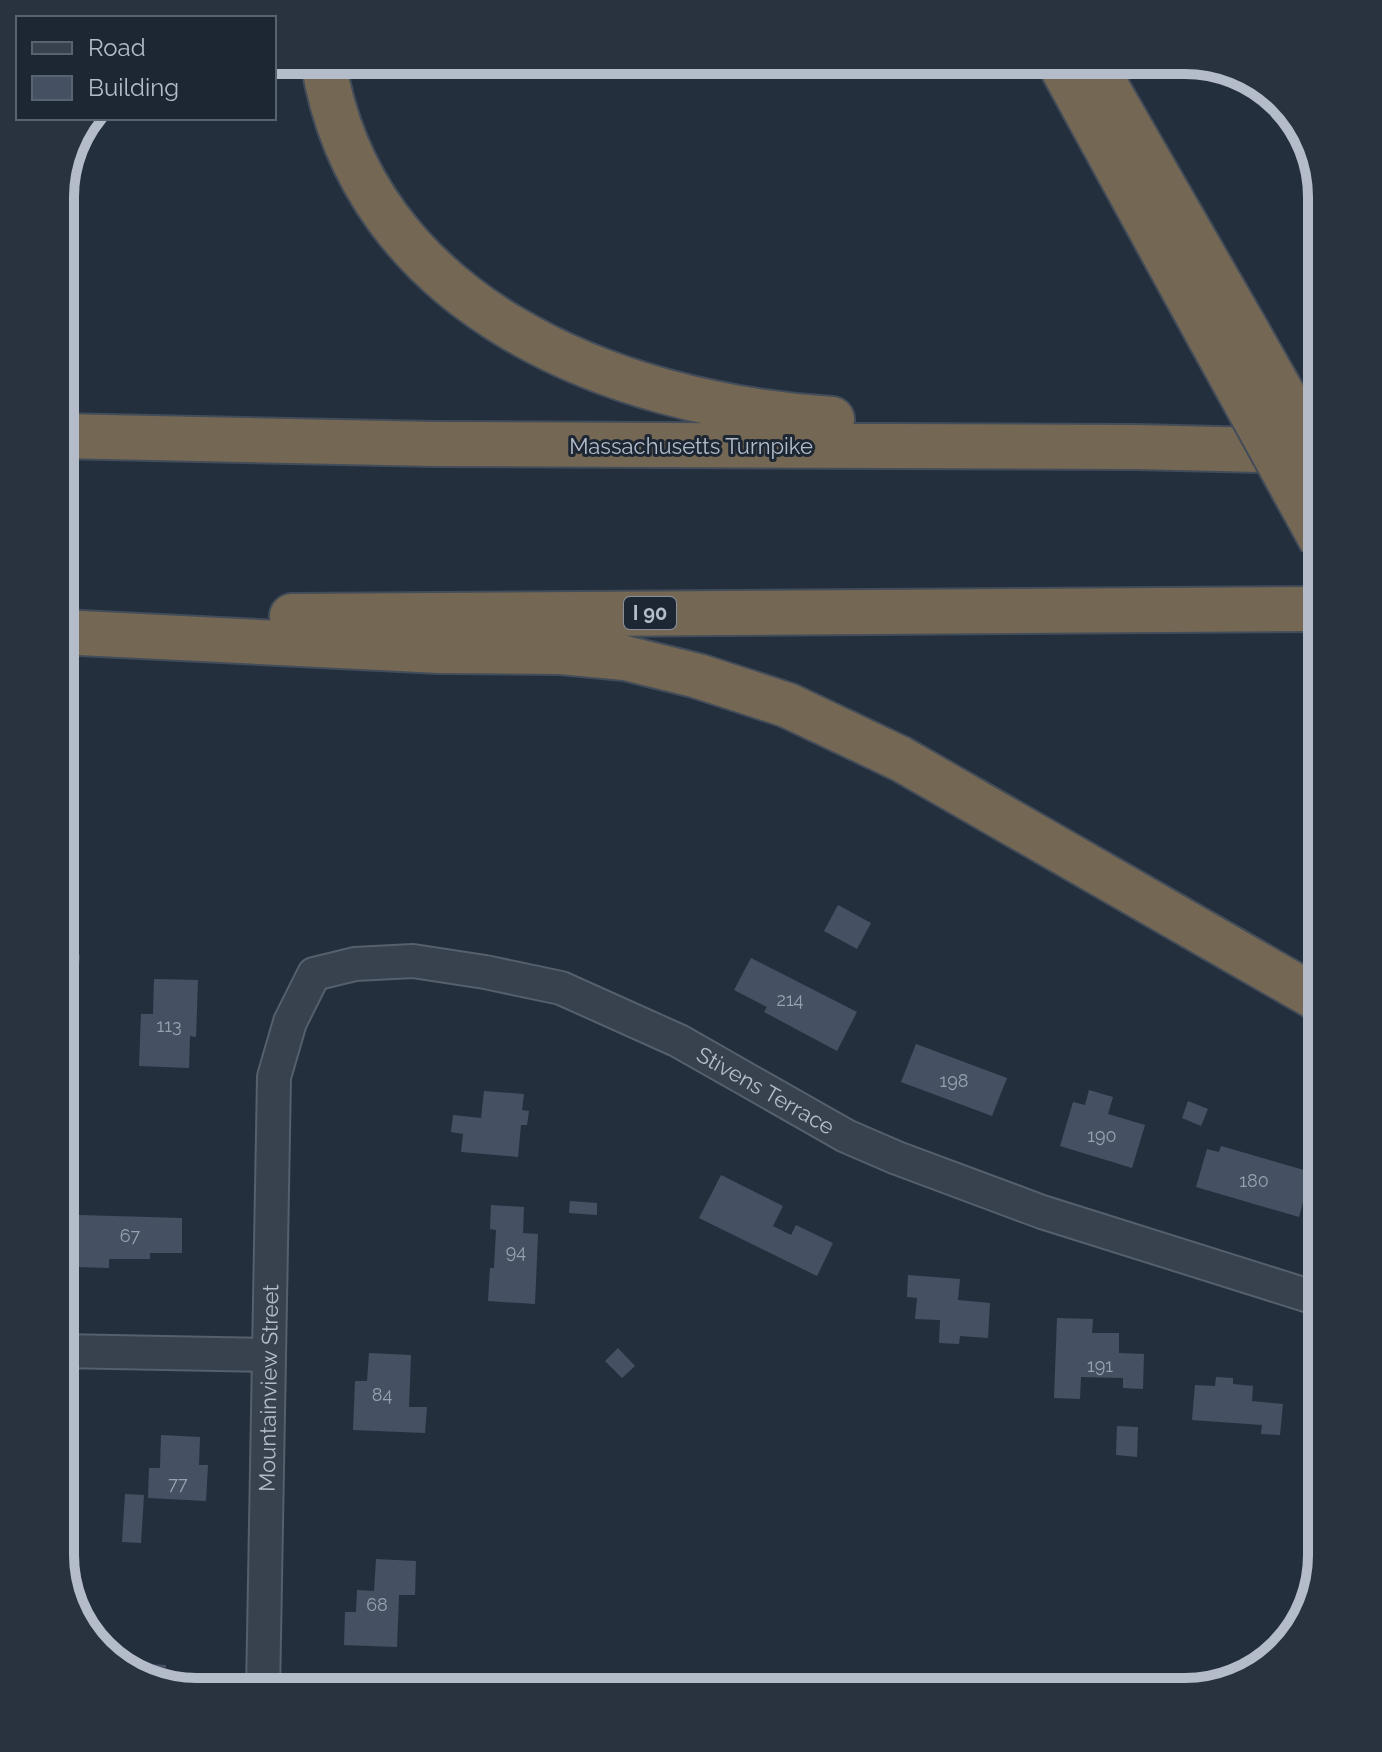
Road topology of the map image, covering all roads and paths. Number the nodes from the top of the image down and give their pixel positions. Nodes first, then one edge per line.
1 (325, 74) edge
2 (1067, 74) edge
3 (1098, 74) edge
4 (1228, 334) junction
5 (74, 436) edge
6 (1308, 445) edge
7 (1136, 447) junction
8 (1308, 452) edge
9 (1308, 510) edge
10 (1308, 609) edge
11 (74, 619) edge
12 (74, 633) edge
13 (1308, 993) edge
14 (274, 1083) joint
15 (1308, 1296) edge
16 (74, 1351) edge
17 (268, 1355) junction
18 (263, 1678) edge

1 - 7 highway
2 - 4 highway
3 - 4 highway
4 - 6 highway, bridge
4 - 9 highway, bridge
5 - 7 highway, Massachusetts Turnpike
7 - 8 highway, Massachusetts Turnpike
10 - 11 highway, I 90
12 - 13 highway
14 - 15 street, Stivens Terrace
14 - 17 street, Mountainview Street
16 - 17 street
17 - 18 street, Mountainview Street

